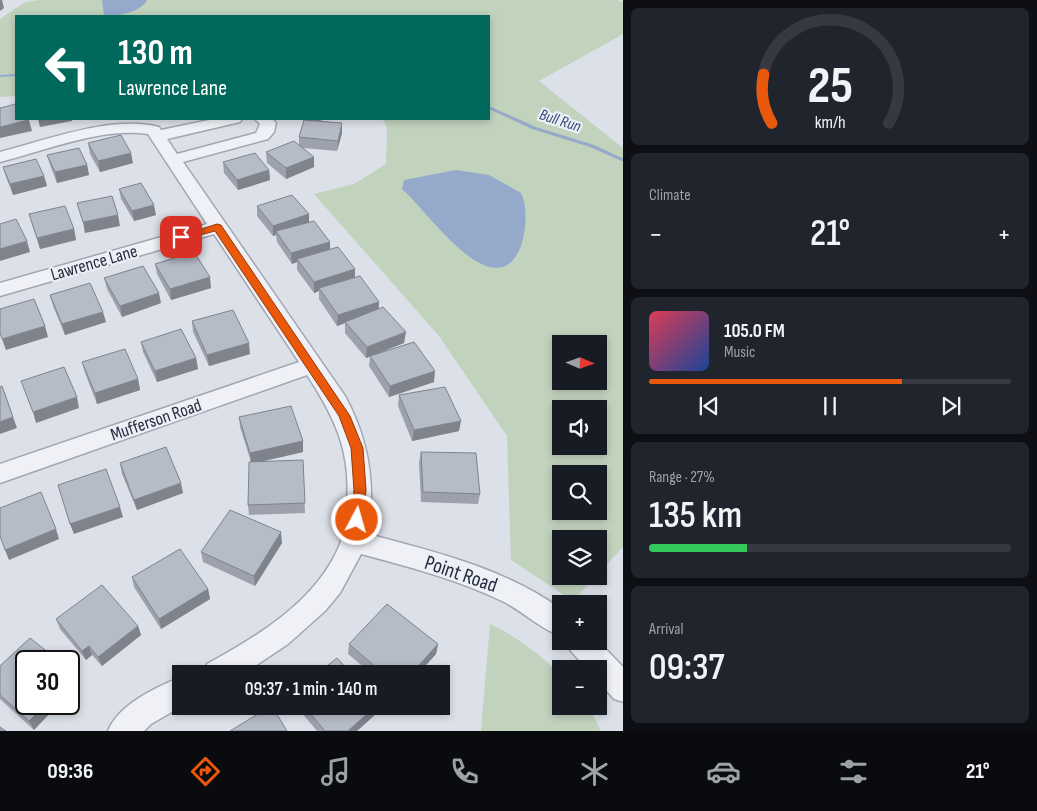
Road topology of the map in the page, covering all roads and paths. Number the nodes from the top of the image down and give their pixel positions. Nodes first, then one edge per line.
1 (228, 120) edge
2 (264, 120) edge
3 (155, 133) junction
4 (0, 157) edge
5 (173, 160) junction
6 (217, 227) junction
7 (0, 290) edge
8 (312, 365) junction
9 (0, 474) edge
10 (353, 541) junction
11 (552, 618) edge
12 (588, 650) edge
13 (232, 665) edge
14 (623, 688) edge
15 (172, 696) edge
16 (123, 731) edge

1 - 3 street
2 - 5 street
3 - 4 street
3 - 5 street
5 - 6 street
6 - 7 street, Lawrence Lane
6 - 8 street
8 - 9 street, Mufferson Road
8 - 10 street
10 - 11 street, Point Road
10 - 13 street
12 - 14 street
15 - 16 street

